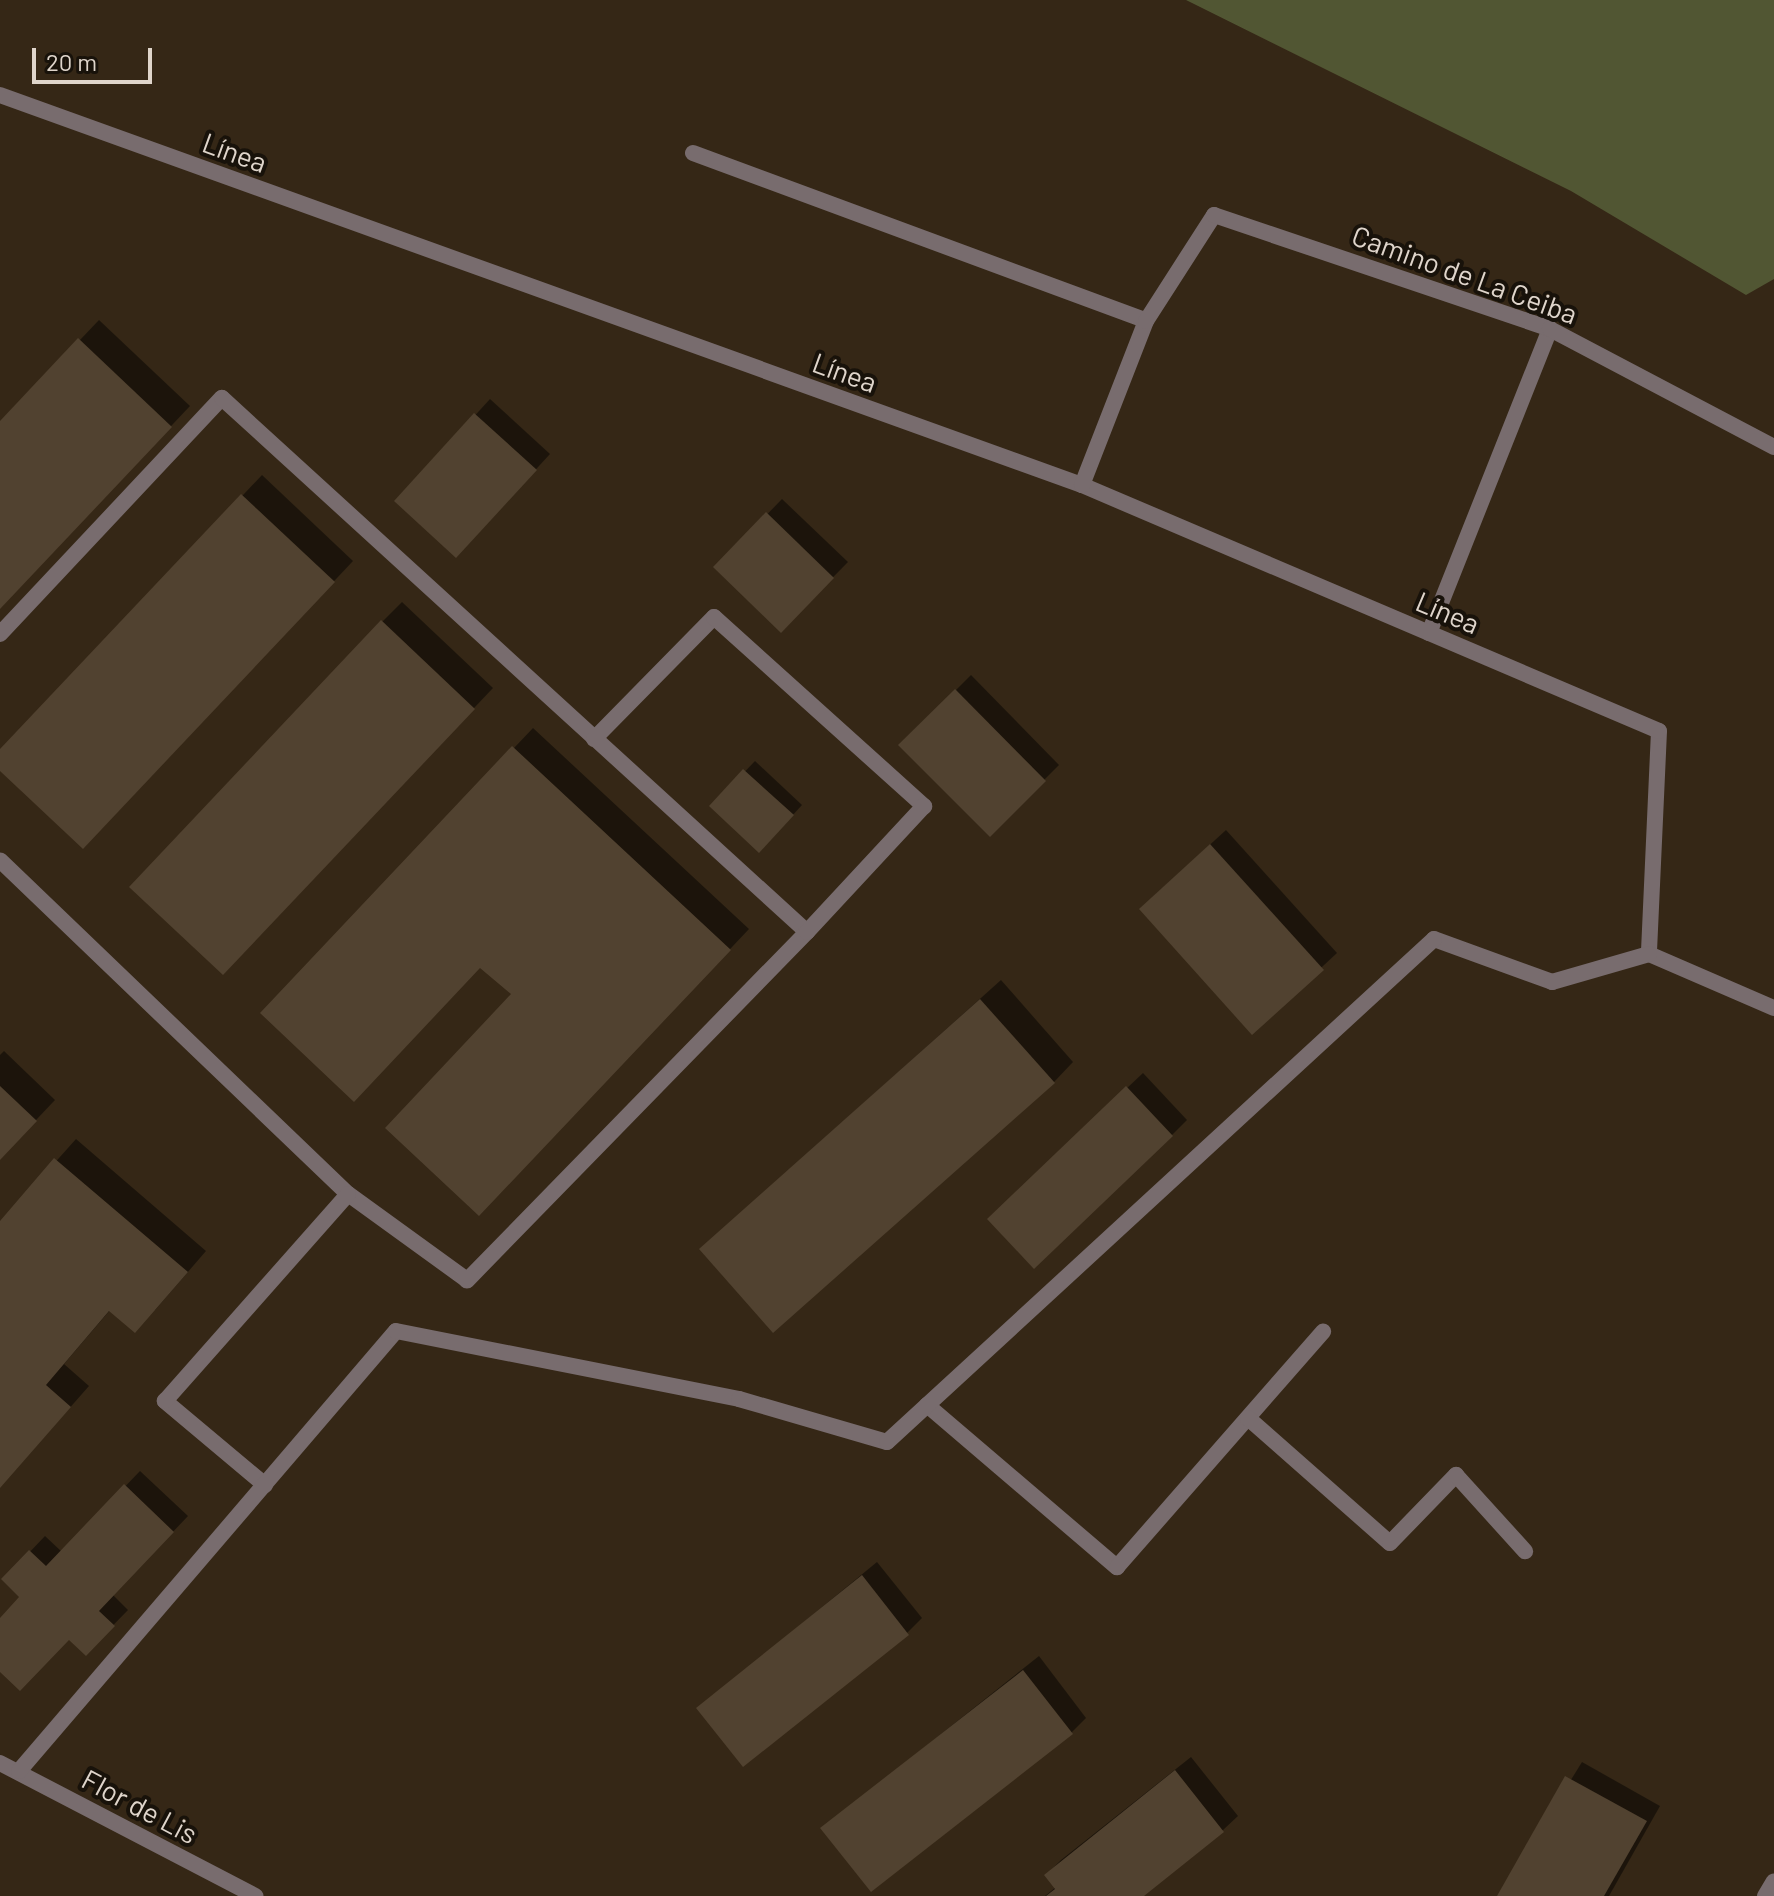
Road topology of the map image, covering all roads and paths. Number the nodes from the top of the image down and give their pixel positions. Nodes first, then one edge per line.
1 (0, 95) edge
2 (693, 153) dead end
3 (1146, 321) junction
4 (1550, 329) junction
5 (1774, 447) edge
6 (1082, 485) junction
7 (1429, 633) junction
8 (0, 634) edge
9 (594, 739) junction
10 (0, 860) edge
11 (807, 932) junction
12 (1649, 954) junction
13 (1774, 1008) edge
14 (348, 1194) junction
15 (1323, 1332) dead end
16 (927, 1405) junction
17 (1248, 1418) junction
18 (265, 1485) junction
19 (1525, 1551) dead end
20 (0, 1763) edge
21 (19, 1771) junction
22 (1774, 1881) edge
23 (255, 1896) edge
24 (1765, 1896) edge

1 - 6 street, Línea
2 - 3 street
3 - 4 street, Camino de La Ceiba
3 - 6 street
4 - 5 street, Camino de La Ceiba
4 - 7 street
6 - 7 street, Línea
7 - 12 street, Línea
8 - 9 street
9 - 11 street
9 - 11 street
10 - 14 street
11 - 14 street
12 - 13 street
12 - 16 street
14 - 18 street
15 - 17 street
16 - 17 street
16 - 18 street
17 - 19 street
18 - 21 street
20 - 21 street, Flor de Lis
21 - 23 street, Flor de Lis
22 - 24 street

